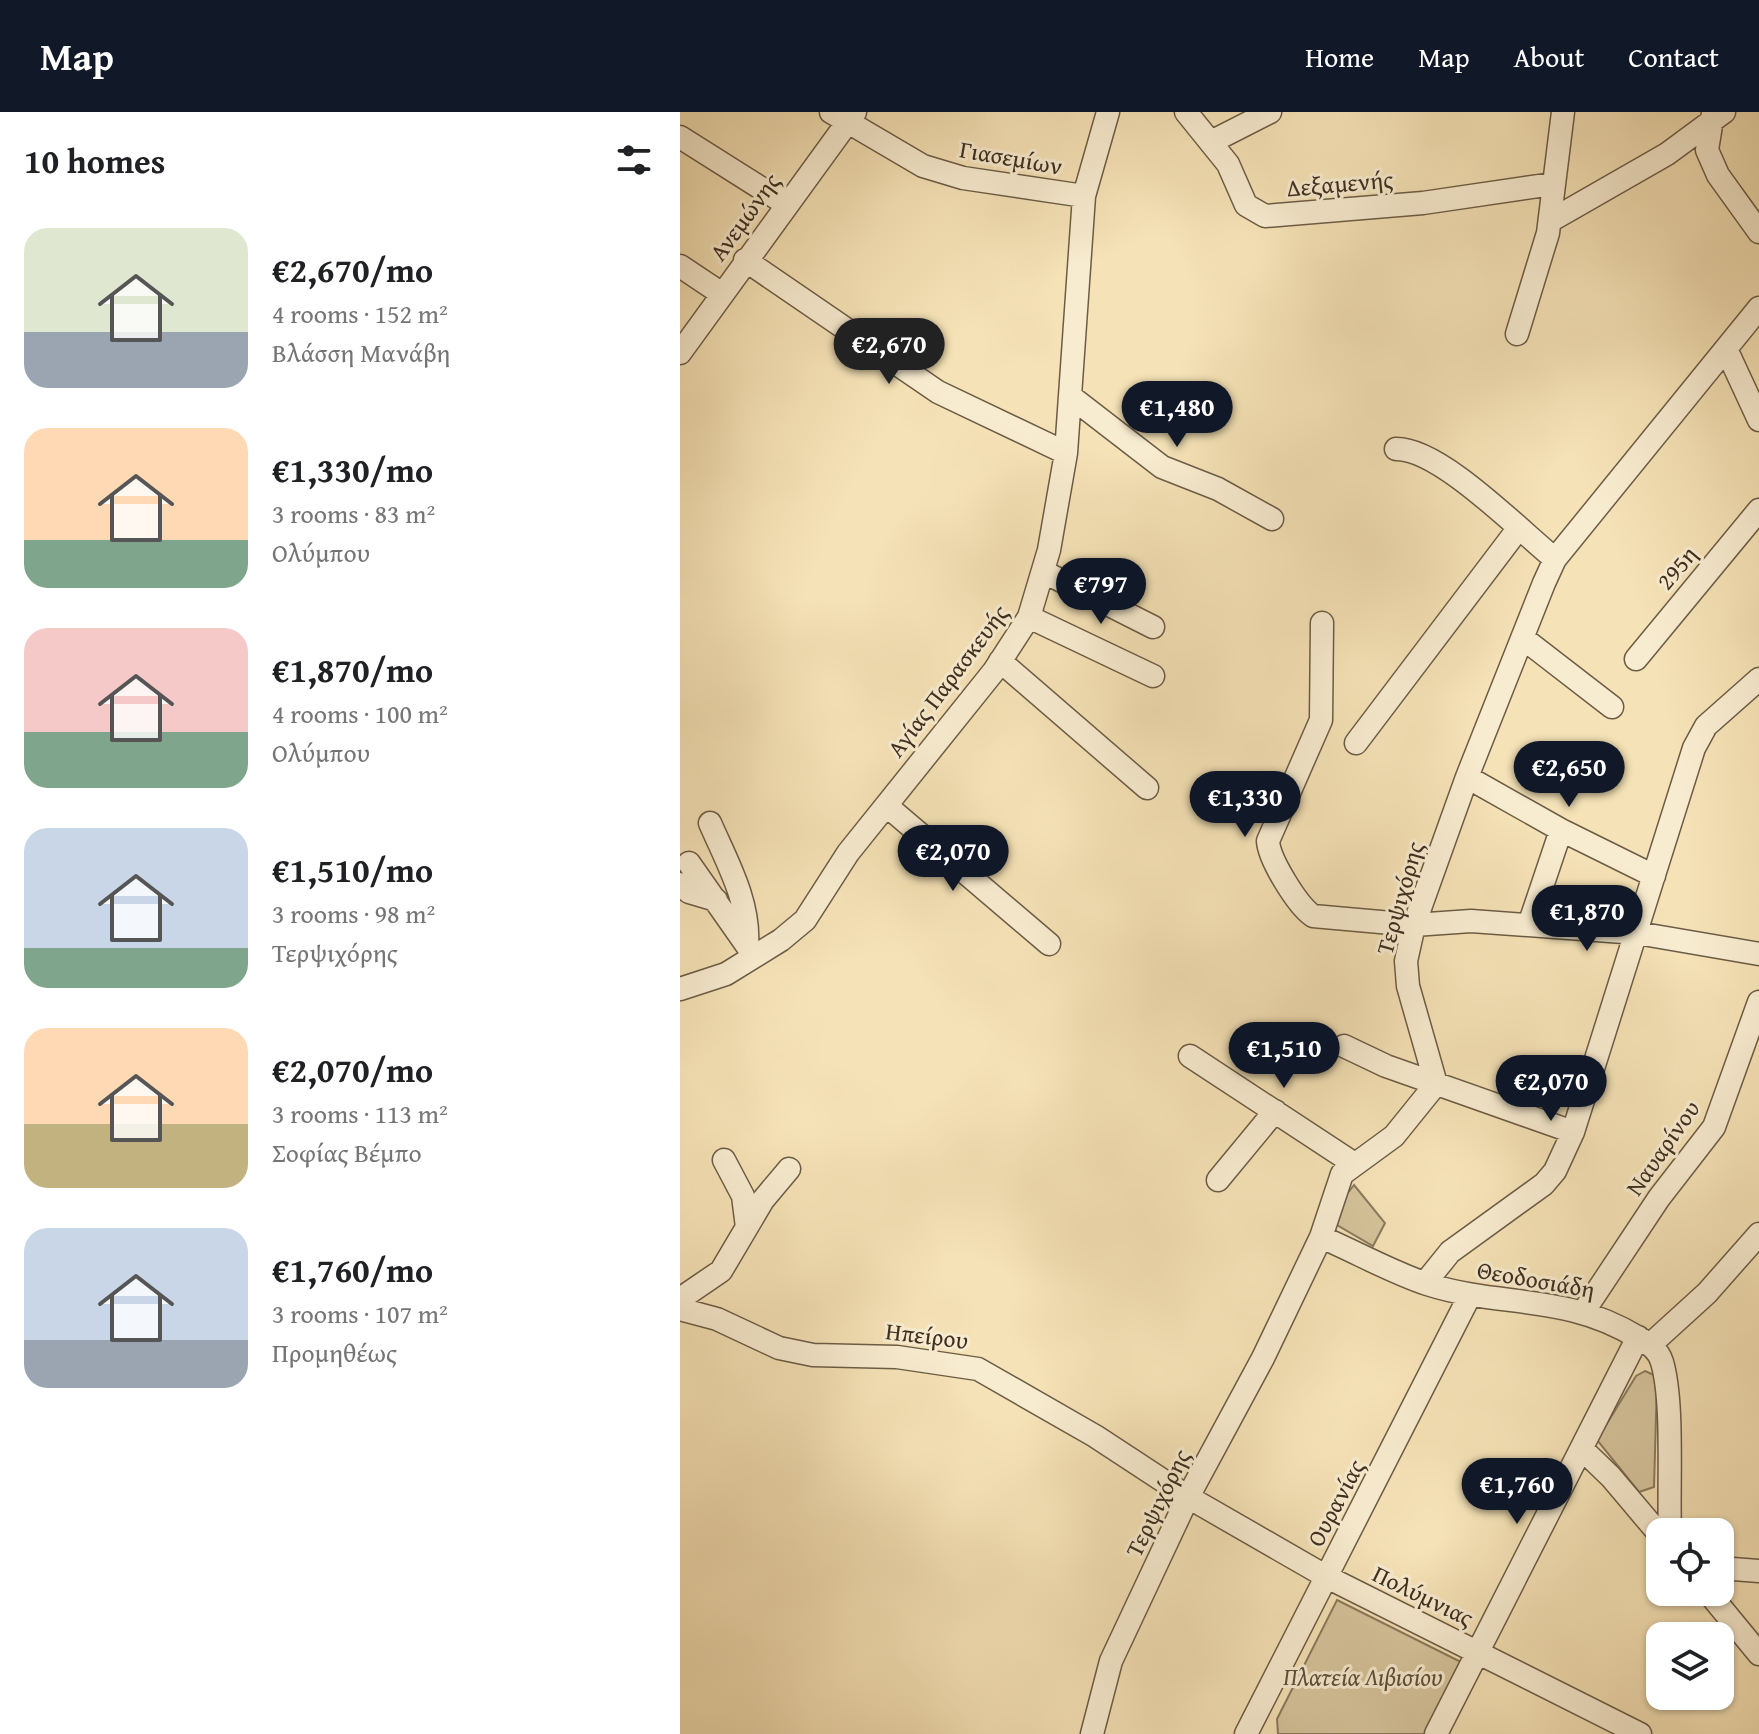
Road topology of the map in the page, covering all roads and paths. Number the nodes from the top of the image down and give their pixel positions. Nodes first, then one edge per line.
1 (1108, 112) edge
2 (1186, 112) edge
3 (1270, 112) edge
4 (1563, 112) edge
5 (844, 115) edge
6 (1716, 115) edge
7 (680, 137) edge
8 (1211, 142) junction
9 (1553, 184) junction
10 (1084, 196) junction
11 (786, 204) junction
12 (1550, 221) junction
13 (1759, 232) edge
14 (745, 260) junction
15 (680, 266) edge
16 (722, 294) junction
17 (1759, 308) edge
18 (1517, 334) dead end
19 (1727, 351) junction
20 (680, 353) edge
21 (1070, 396) junction
22 (1759, 420) edge
23 (1396, 449) dead end
24 (1066, 453) junction
25 (1759, 510) edge
26 (1272, 519) dead end
27 (1518, 529) junction
28 (1555, 559) junction
29 (1044, 572) junction
30 (1029, 617) junction
31 (1322, 623) dead end
32 (1153, 627) dead end
33 (1524, 639) junction
34 (1636, 659) dead end
35 (1000, 661) junction
36 (1153, 676) dead end
37 (1755, 689) edge
38 (1612, 707) dead end
39 (1356, 743) dead end
40 (1467, 777) junction
41 (1147, 788) dead end
42 (887, 806) junction
43 (710, 823) dead end
44 (1561, 830) junction
45 (684, 873) edge
46 (1654, 876) junction
47 (1414, 925) junction
48 (1529, 925) junction
49 (1637, 933) junction
50 (1049, 944) dead end
51 (751, 951) junction
52 (1759, 954) edge
53 (680, 989) edge
54 (1759, 1002) edge
55 (1344, 1046) dead end
56 (1190, 1056) dead end
57 (1436, 1084) junction
58 (1275, 1111) junction
59 (1573, 1132) junction
60 (724, 1160) dead end
61 (1353, 1163) junction
62 (789, 1169) dead end
63 (1218, 1180) dead end
64 (747, 1227) junction
65 (1759, 1234) edge
66 (1321, 1237) junction
67 (1425, 1283) junction
68 (1470, 1295) junction
69 (680, 1299) edge
70 (680, 1309) edge
71 (1584, 1311) junction
72 (1644, 1341) junction
73 (1582, 1449) junction
74 (1188, 1497) junction
75 (1646, 1518) edge
76 (1670, 1518) edge
77 (1734, 1569) edge
78 (1759, 1571) edge
79 (1327, 1577) junction
80 (1720, 1606) edge
81 (1479, 1652) junction
82 (1759, 1654) edge
83 (1250, 1733) edge
84 (1092, 1734) edge
85 (1436, 1734) edge
86 (1640, 1734) edge

1 - 10 street, Αγίας Παρασκευής
2 - 8 street, Δεξαμενής
3 - 8 street
4 - 9 street
5 - 10 street, Γιασεμίων
5 - 11 street, Ανεμώνης
6 - 12 street
6 - 13 street
7 - 11 street
8 - 9 street, Δεξαμενής
9 - 12 street
10 - 21 street, Αγίας Παρασκευής
11 - 14 street, Ανεμώνης
12 - 18 street
14 - 16 street, Ανεμώνης
14 - 24 street
15 - 16 street
16 - 20 street, Ανεμώνης
17 - 19 street, Τερψιχόρης
19 - 22 street
19 - 28 street, Τερψιχόρης
21 - 24 street, Αγίας Παρασκευής
21 - 26 street
23 - 27 street
24 - 29 street, Αγίας Παρασκευής
25 - 34 street, 295η
27 - 28 street
27 - 39 street
28 - 33 street, Τερψιχόρης
29 - 30 street, Αγίας Παρασκευής
29 - 32 street
30 - 35 street, Αγίας Παρασκευής
30 - 36 street
31 - 47 street
33 - 38 street
33 - 40 street, Τερψιχόρης
35 - 41 street
35 - 42 street, Αγίας Παρασκευής
37 - 46 street
40 - 44 street
40 - 47 street, Τερψιχόρης
42 - 50 street
42 - 51 street, Αγίας Παρασκευής
43 - 51 street
44 - 46 street
44 - 48 street
45 - 51 street
46 - 49 street
47 - 48 street
47 - 57 street, Τερψιχόρης
48 - 49 street
49 - 52 street
49 - 59 street
51 - 53 street, Αγίας Παρασκευής
54 - 71 street, Ναυαρίνου
55 - 57 street
56 - 58 street
57 - 59 street
57 - 61 street, Τερψιχόρης
58 - 61 street
58 - 63 street
59 - 67 street
60 - 64 street
61 - 66 street, Τερψιχόρης
62 - 64 street
64 - 69 street
65 - 72 street
66 - 67 street, Θεοδοσιάδη
66 - 74 street, Τερψιχόρης
67 - 68 street, Θεοδοσιάδη
68 - 71 street, Θεοδοσιάδη
68 - 79 street, Ουρανίας
70 - 74 street, Ηπείρου
71 - 72 street, Θεοδοσιάδη
72 - 73 street
72 - 76 street
73 - 75 street
73 - 81 street
74 - 79 street, Πολύμνιας
74 - 84 street, Τερψιχόρης
77 - 78 street
79 - 81 street, Πολύμνιας
79 - 83 street, Ουρανίας
80 - 82 street
81 - 85 street
81 - 86 street, Πολύμνιας

